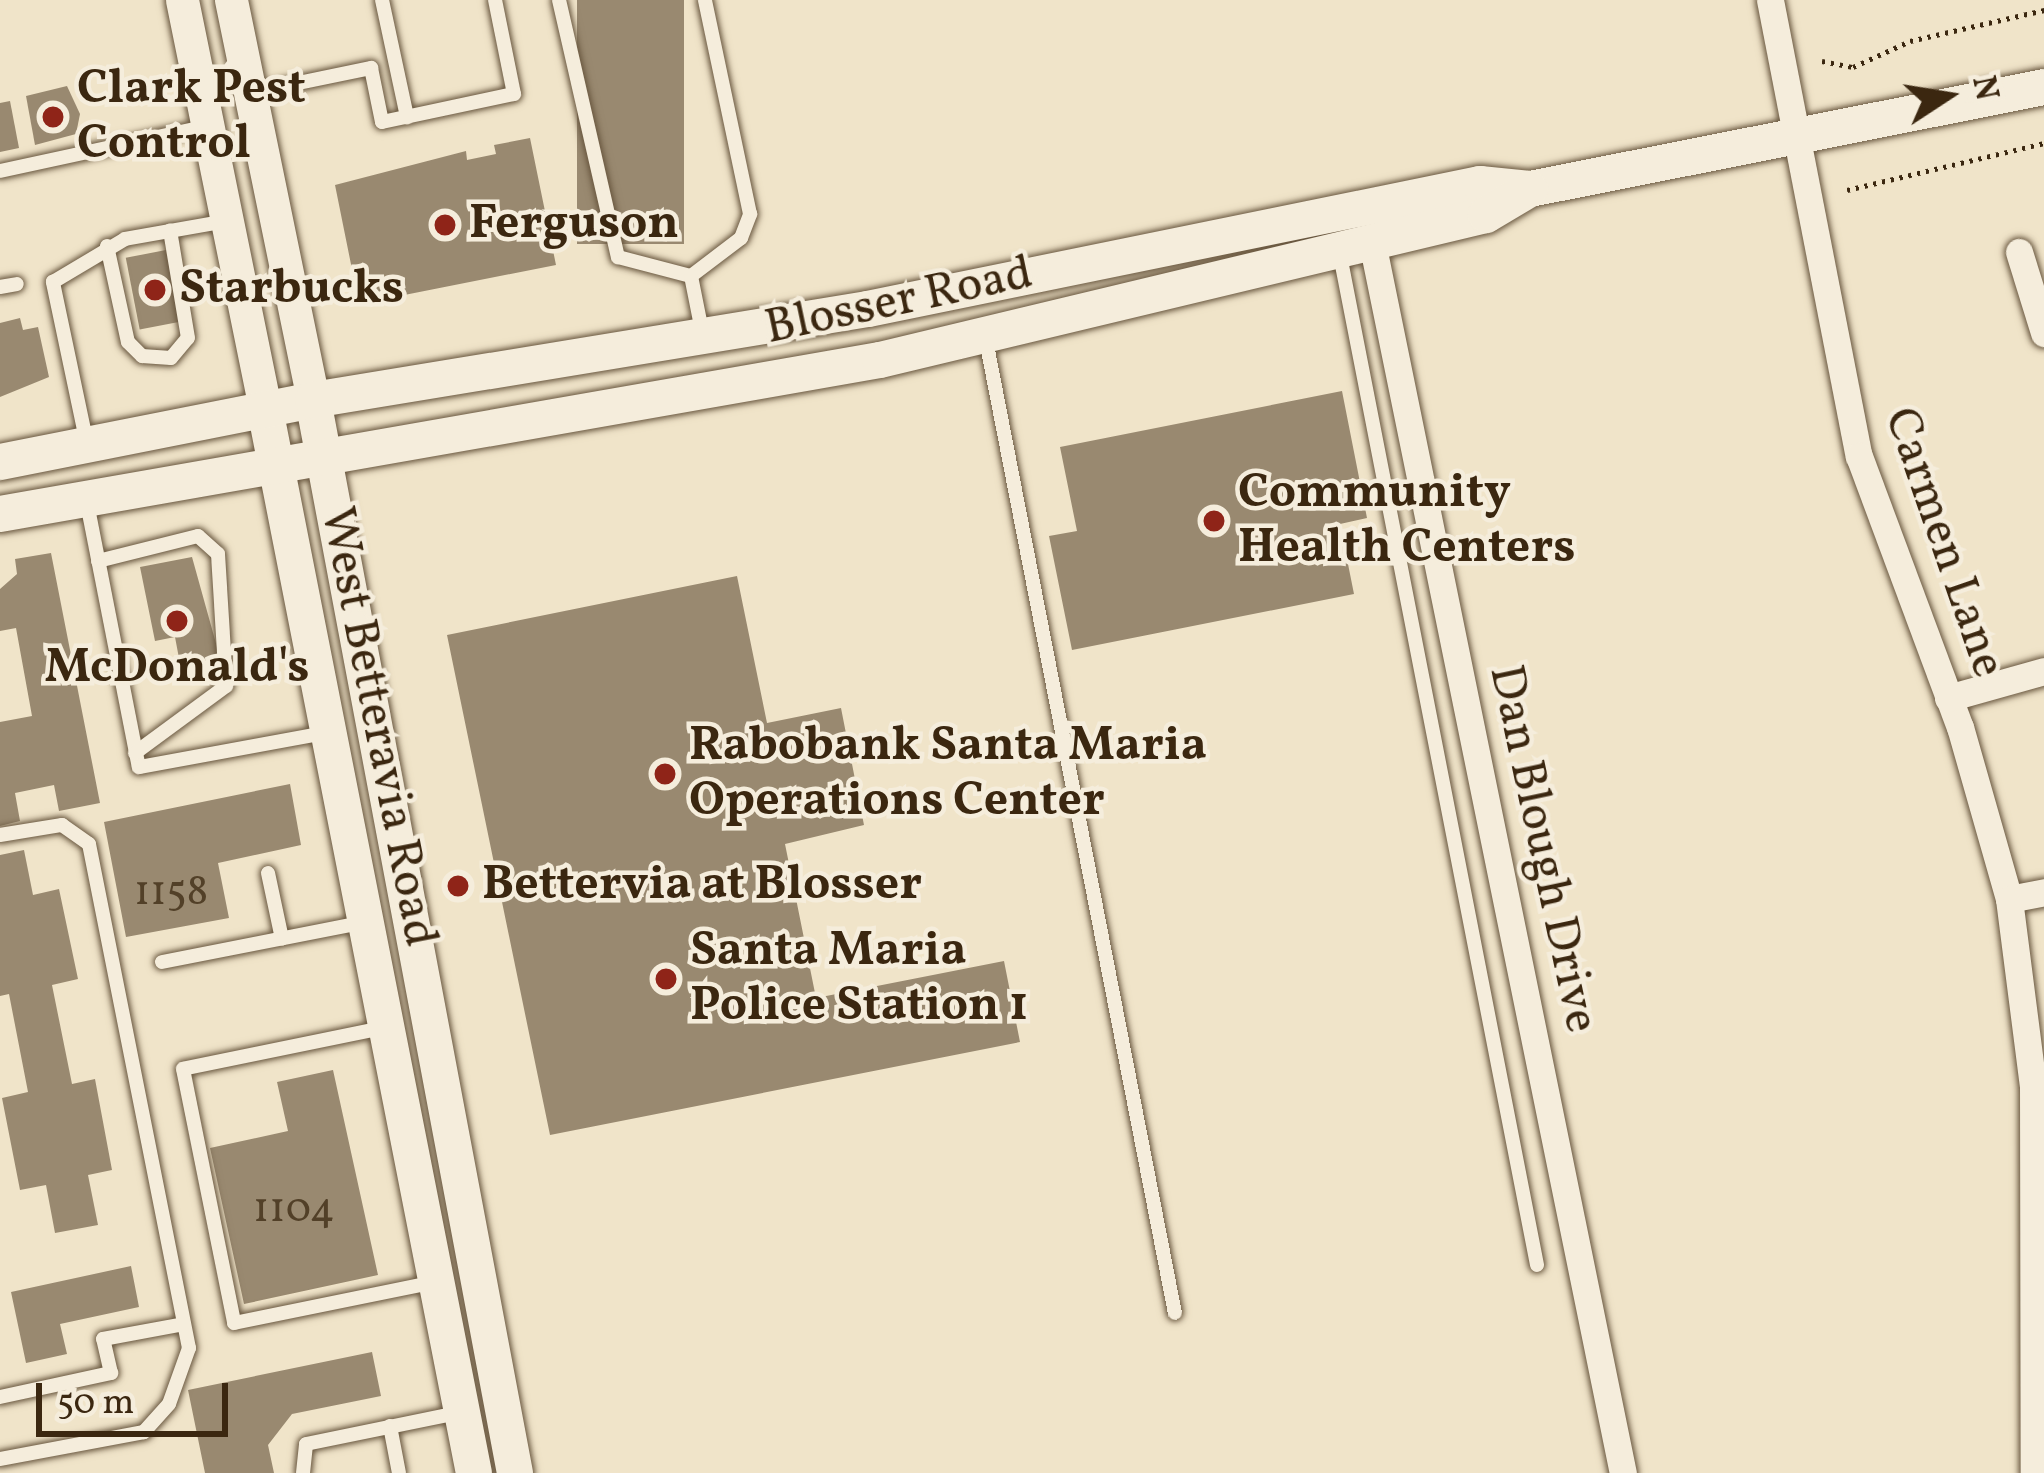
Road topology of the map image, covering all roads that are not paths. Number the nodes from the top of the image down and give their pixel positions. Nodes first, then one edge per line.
1 (182, 0) edge
2 (231, 0) edge
3 (382, 0) edge
4 (495, 0) edge
5 (559, 0) edge
6 (704, 0) edge
7 (1770, 0) edge
8 (2044, 87) edge
9 (250, 93) junction
10 (406, 117) junction
11 (208, 126) junction
12 (1796, 139) junction
13 (0, 171) edge
14 (1530, 189) junction
15 (227, 221) junction
16 (170, 231) junction
17 (1356, 246) junction
18 (107, 247) junction
19 (2019, 252) dead end
20 (691, 276) junction
21 (16, 284) dead end
22 (0, 287) edge
23 (2042, 322) edge
24 (985, 335) junction
25 (703, 336) junction
26 (314, 400) junction
27 (265, 409) junction
28 (87, 444) junction
29 (325, 455) junction
30 (0, 462) edge
31 (277, 464) junction
32 (86, 498) junction
33 (0, 514) edge
34 (98, 561) junction
35 (2038, 673) edge
36 (1948, 698) junction
37 (329, 732) junction
38 (136, 753) junction
39 (0, 835) edge
40 (268, 873) dead end
41 (2044, 892) edge
42 (2009, 899) junction
43 (366, 922) junction
44 (282, 939) junction
45 (162, 962) dead end
46 (387, 1027) junction
47 (1537, 1265) dead end
48 (436, 1282) junction
49 (1175, 1313) dead end
50 (184, 1324) junction
51 (0, 1396) edge
52 (462, 1412) junction
53 (390, 1426) junction
54 (0, 1459) edge
55 (303, 1473) edge
56 (400, 1473) edge
57 (474, 1473) edge
58 (515, 1473) edge
59 (1623, 1473) edge
60 (2034, 1473) edge

1 - 11 street, West Betteravia Road
2 - 9 street, West Betteravia Road
3 - 10 lane
4 - 10 lane
5 - 20 lane
6 - 20 lane
7 - 12 street, Carmen Lane
8 - 12 main road, Blosser Road
9 - 10 lane
9 - 26 street, West Betteravia Road
11 - 13 lane
11 - 15 street, West Betteravia Road
12 - 14 main road, Blosser Road
12 - 36 street, Carmen Lane
14 - 17 main road, Blosser Road
14 - 25 main road, Blosser Road
15 - 16 lane
15 - 27 street, West Betteravia Road
16 - 18 lane
16 - 18 lane
17 - 24 main road, Blosser Road
17 - 47 lane
17 - 59 street, Dan Blough Drive
18 - 28 lane
19 - 23 street
20 - 25 lane
21 - 22 lane
24 - 29 main road, Blosser Road
24 - 49 lane
25 - 26 main road, Blosser Road
26 - 27 main road, Blosser Road
26 - 29 main road, West Betteravia Road
27 - 28 main road, Blosser Road
27 - 31 main road, West Betteravia Road
28 - 30 main road, Blosser Road
29 - 31 main road, Blosser Road
29 - 58 main road, West Betteravia Road
31 - 32 main road, Blosser Road
31 - 37 main road, West Betteravia Road
32 - 33 main road, Blosser Road
32 - 34 lane
34 - 38 lane
34 - 38 lane
35 - 36 street
36 - 42 street, Carmen Lane
37 - 38 lane
37 - 43 main road, West Betteravia Road
39 - 50 lane
40 - 44 lane
41 - 42 street
42 - 60 street, Carmen Lane
43 - 44 lane
43 - 46 main road, West Betteravia Road
44 - 45 lane
46 - 48 main road, West Betteravia Road
46 - 48 lane
48 - 52 main road, West Betteravia Road
50 - 51 lane
50 - 54 lane
52 - 53 lane
52 - 57 main road, West Betteravia Road
53 - 55 lane
53 - 56 lane

